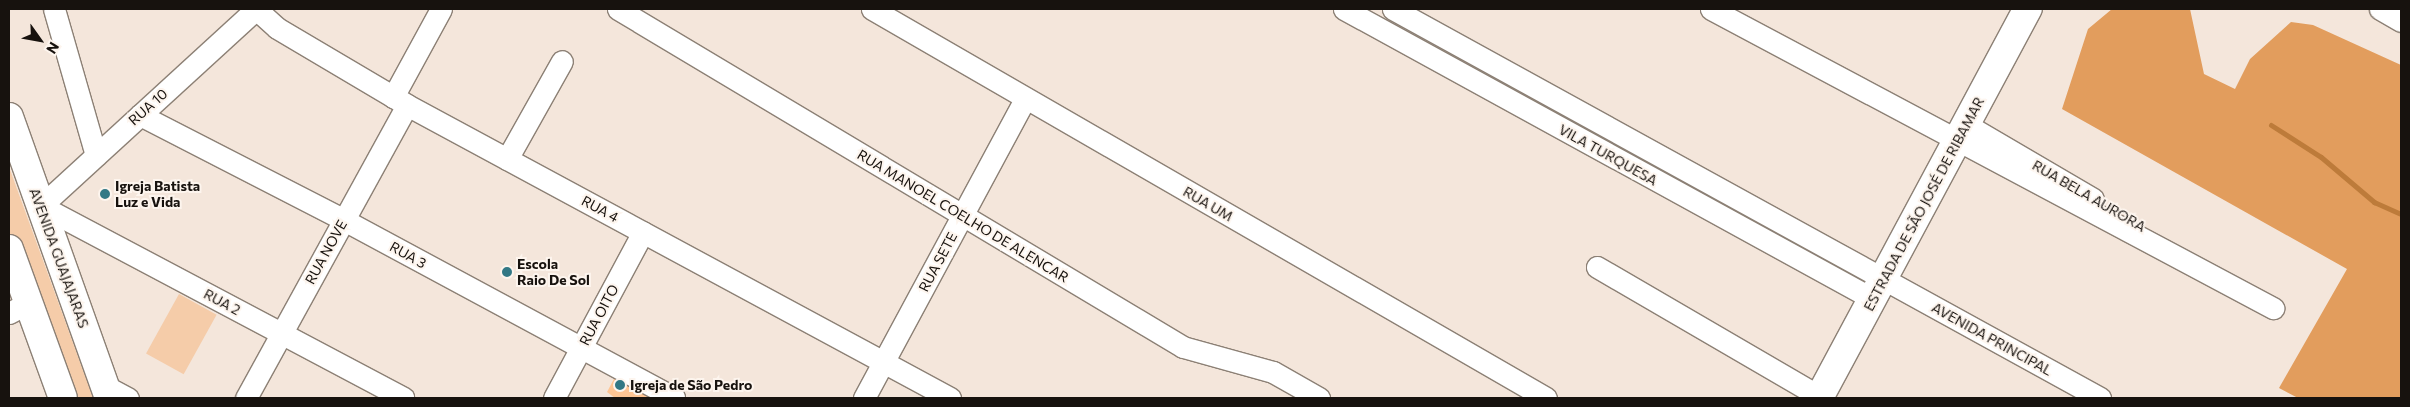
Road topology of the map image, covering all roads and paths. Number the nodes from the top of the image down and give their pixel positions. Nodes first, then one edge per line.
1 (54, 9) edge
2 (256, 9) edge
3 (441, 9) edge
4 (618, 9) edge
5 (872, 9) edge
6 (1344, 9) edge
7 (1393, 9) edge
8 (1711, 9) edge
9 (2028, 9) edge
10 (2380, 9) edge
11 (1371, 15) edge
12 (2401, 21) edge
13 (562, 61) dead end
14 (1025, 100) junction
15 (400, 101) junction
16 (140, 115) junction
17 (9, 117) edge
18 (1962, 133) junction
19 (1625, 136) junction
20 (96, 155) junction
21 (1612, 158) junction
22 (507, 159) junction
23 (40, 206) junction
24 (963, 216) junction
25 (344, 220) junction
26 (643, 232) junction
27 (9, 249) edge
28 (1597, 267) dead end
29 (1878, 289) junction
30 (18, 308) edge
31 (2273, 308) dead end
32 (281, 334) junction
33 (581, 349) junction
34 (883, 363) junction
35 (114, 394) edge
36 (63, 398) edge
37 (246, 398) edge
38 (403, 398) edge
39 (554, 398) edge
40 (674, 398) edge
41 (864, 398) edge
42 (950, 398) edge
43 (1319, 398) edge
44 (1546, 398) edge
45 (1820, 398) edge
46 (2100, 398) edge

1 - 20 street
2 - 15 street, RUA 4
2 - 16 street, RUA 10
3 - 15 street, RUA NOVE
4 - 24 street, RUA MANOEL COELHO DE ALENCAR
5 - 14 street, RUA UM
6 - 11 street, VILA TURQUESA
7 - 19 street, VILA TURQUESA
8 - 18 street, RUA BELA AURORA
9 - 18 main road, ESTRADA DE SÃO JOSÉ DE RIBAMAR
10 - 12 street
11 - 21 street, VILA TURQUESA
13 - 22 street
14 - 24 street, RUA SETE
14 - 44 street, RUA UM
15 - 22 street, RUA 4
15 - 25 street, RUA NOVE
16 - 20 street, RUA 10
16 - 25 street, RUA 3
17 - 23 main road, AVENIDA GUAJAJARAS
18 - 29 main road, ESTRADA DE SÃO JOSÉ DE RIBAMAR
18 - 31 street, RUA BELA AURORA
19 - 21 street
19 - 29 street, VILA TURQUESA
20 - 23 street, RUA 10
21 - 29 street, VILA TURQUESA
22 - 26 street, RUA 4
23 - 32 street, RUA 2
23 - 35 main road, AVENIDA GUAJAJARAS
24 - 34 street, RUA SETE
24 - 43 street, RUA MANOEL COELHO DE ALENCAR
25 - 32 street, RUA NOVE
25 - 33 street, RUA 3
26 - 33 street, RUA OITO
26 - 34 street, RUA 4
27 - 30 main road
28 - 45 street
29 - 45 main road, ESTRADA DE SÃO JOSÉ DE RIBAMAR
29 - 46 street, AVENIDA PRINCIPAL
30 - 36 main road
32 - 37 street, RUA NOVE
32 - 38 street, RUA 2
33 - 39 street, RUA OITO
33 - 40 street, RUA 3
34 - 41 street, RUA SETE
34 - 42 street, RUA 4

